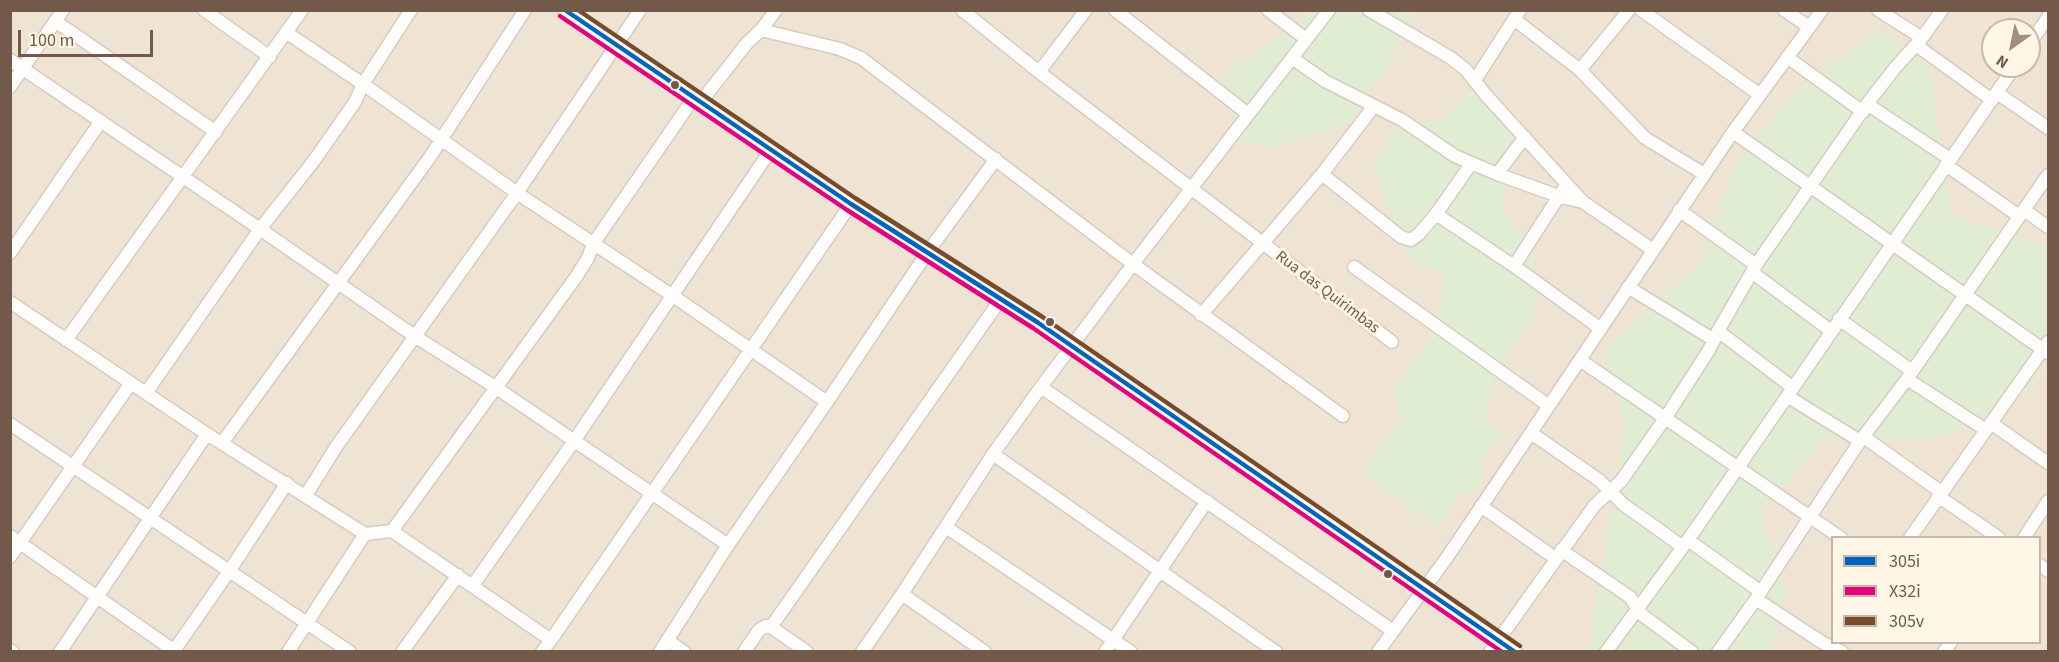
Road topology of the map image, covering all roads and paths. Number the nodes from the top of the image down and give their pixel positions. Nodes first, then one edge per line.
1 (63, 10) edge
2 (204, 10) edge
3 (302, 10) edge
4 (411, 10) edge
5 (525, 10) edge
6 (564, 10) edge
7 (640, 10) edge
8 (776, 10) edge
9 (962, 10) edge
10 (1086, 10) edge
11 (1115, 10) edge
12 (1268, 10) edge
13 (1329, 10) edge
14 (1369, 10) edge
15 (1629, 10) edge
16 (1641, 10) edge
17 (1784, 10) edge
18 (1822, 10) edge
19 (1878, 10) edge
20 (1942, 10) edge
21 (1517, 15) edge
22 (55, 21) junction
23 (1809, 27) junction
24 (761, 30) junction
25 (287, 33) junction
26 (1306, 39) junction
27 (1919, 42) junction
28 (615, 47) junction
29 (270, 57) junction
30 (1787, 57) junction
31 (1292, 58) junction
32 (10, 60) edge
33 (23, 68) junction
34 (1580, 70) junction
35 (1039, 72) junction
36 (2007, 78) edge
37 (1475, 80) junction
38 (363, 84) junction
39 (10, 87) edge
40 (1760, 94) junction
41 (1995, 96) junction
42 (697, 101) junction
43 (1374, 106) junction
44 (1865, 108) junction
45 (1248, 114) junction
46 (101, 121) junction
47 (2049, 128) edge
48 (216, 132) junction
49 (1733, 132) junction
50 (1525, 137) junction
51 (441, 139) junction
52 (770, 151) junction
53 (996, 159) junction
54 (1948, 162) junction
55 (1471, 164) junction
56 (1322, 174) junction
57 (1497, 174) junction
58 (1704, 174) junction
59 (2049, 175) edge
60 (182, 176) junction
61 (1566, 183) junction
62 (1810, 186) junction
63 (1192, 189) junction
64 (517, 193) junction
65 (1561, 197) junction
66 (1584, 202) junction
67 (851, 204) junction
68 (1679, 210) junction
69 (1436, 213) junction
70 (2022, 213) junction
71 (2049, 227) edge
72 (260, 229) junction
73 (1892, 242) junction
74 (593, 244) junction
75 (1263, 244) junction
76 (1653, 249) junction
77 (10, 253) edge
78 (927, 253) junction
79 (1133, 264) junction
80 (1514, 266) junction
81 (1354, 267) dead end
82 (1754, 269) junction
83 (337, 283) junction
84 (1629, 287) junction
85 (1965, 295) junction
86 (673, 296) junction
87 (1001, 299) junction
88 (10, 302) edge
89 (1201, 315) junction
90 (1839, 319) junction
91 (1601, 329) junction
92 (1831, 331) junction
93 (1716, 336) junction
94 (416, 337) junction
95 (66, 340) junction
96 (1392, 342) dead end
97 (1072, 345) junction
98 (2047, 348) edge
99 (750, 349) junction
100 (1580, 360) junction
101 (1910, 375) junction
102 (131, 383) junction
103 (495, 387) junction
104 (1041, 387) junction
105 (1789, 392) junction
106 (146, 393) junction
107 (827, 402) junction
108 (1549, 406) junction
109 (1343, 416) dead end
110 (1666, 417) junction
111 (10, 424) edge
112 (1988, 426) junction
113 (1531, 433) junction
114 (207, 434) junction
115 (1862, 440) junction
116 (574, 441) junction
117 (222, 443) junction
118 (993, 454) junction
119 (2049, 462) edge
120 (73, 466) junction
121 (1738, 467) junction
122 (287, 483) junction
123 (1610, 491) junction
124 (652, 494) junction
125 (1940, 494) junction
126 (306, 495) junction
127 (1207, 501) junction
128 (2049, 501) edge
129 (1481, 506) junction
130 (1810, 515) junction
131 (151, 518) junction
132 (946, 527) junction
133 (392, 531) junction
134 (365, 534) junction
135 (1840, 536) edge
136 (1911, 536) edge
137 (1998, 536) edge
138 (2025, 536) edge
139 (15, 540) edge
140 (1685, 543) junction
141 (728, 545) junction
142 (1558, 554) junction
143 (10, 557) edge
144 (230, 570) junction
145 (1161, 570) junction
146 (458, 575) junction
147 (473, 585) junction
148 (1424, 589) junction
149 (902, 594) junction
150 (1758, 595) junction
151 (98, 596) junction
152 (1637, 609) junction
153 (307, 623) junction
154 (771, 627) junction
155 (1393, 631) junction
156 (1113, 639) junction
157 (1498, 639) junction
158 (551, 640) junction
159 (667, 640) junction
160 (1839, 648) edge
161 (60, 651) edge
162 (174, 651) edge
163 (288, 651) edge
164 (350, 651) edge
165 (402, 651) edge
166 (542, 651) edge
167 (660, 651) edge
168 (684, 651) edge
169 (744, 651) edge
170 (807, 651) edge
171 (862, 651) edge
172 (985, 651) edge
173 (1105, 651) edge
174 (1131, 651) edge
175 (1276, 651) edge
176 (1378, 651) edge
177 (1490, 651) edge
178 (1516, 651) edge
179 (1606, 651) edge
180 (1692, 651) edge
181 (1718, 651) edge

1 - 22 street
2 - 29 street
3 - 25 street
4 - 38 street
5 - 51 street
6 - 28 street
7 - 28 street
8 - 24 street
9 - 35 street, Rua das Quirimbas
10 - 35 street
11 - 45 street
12 - 26 street
13 - 26 street
14 - 37 street
15 - 34 street
16 - 40 street
17 - 23 street
18 - 23 street
19 - 27 street
20 - 27 street
21 - 34 street
21 - 37 street
22 - 33 street
22 - 48 street
23 - 30 street
24 - 42 street
24 - 53 street
25 - 29 street
25 - 38 street
26 - 31 street
27 - 41 street
27 - 44 street
28 - 42 street
28 - 64 street
29 - 48 street
30 - 40 street
30 - 44 street
31 - 43 street
31 - 45 street
32 - 33 street
33 - 39 street
33 - 46 street
34 - 58 street
35 - 63 street, Rua das Quirimbas
36 - 41 street
37 - 50 street
38 - 51 street
38 - 72 street
40 - 49 street
41 - 47 street
41 - 54 street
42 - 52 street
42 - 74 street
43 - 55 street
43 - 56 street
44 - 54 street
44 - 62 street
45 - 63 street
46 - 60 street
46 - 77 street
48 - 60 street
49 - 58 street
49 - 62 street
50 - 57 street
50 - 61 street
51 - 64 street
51 - 83 street
52 - 67 street
52 - 86 street
53 - 78 street
53 - 79 street
54 - 70 street
54 - 73 street
55 - 57 street
55 - 69 street
56 - 69 street
56 - 75 street
57 - 65 street
58 - 68 street
59 - 70 street
60 - 72 street
60 - 95 street
61 - 65 street
61 - 66 street
62 - 73 street
62 - 82 street
63 - 75 street, Rua das Quirimbas
63 - 79 street
64 - 74 street
64 - 94 street
65 - 66 street
65 - 80 street
66 - 76 street
67 - 78 street
67 - 99 street
68 - 76 street
68 - 82 street
69 - 80 street
70 - 71 street
70 - 85 street
72 - 83 street
72 - 106 street
73 - 85 street
73 - 90 street
74 - 86 street
74 - 103 street
75 - 89 street
75 - 96 street, Rua das Quirimbas
76 - 84 street
78 - 87 street
78 - 107 street
79 - 89 street
79 - 97 street
80 - 91 street
81 - 108 street
82 - 92 street
82 - 93 street
83 - 94 street
83 - 117 street
84 - 91 street
84 - 93 street
85 - 98 street
85 - 101 street
86 - 99 street
86 - 116 street
87 - 97 street
87 - 154 street
88 - 95 street
89 - 109 street
90 - 92 street
90 - 101 street
91 - 100 street
92 - 105 street
93 - 105 street
93 - 110 street
94 - 103 street
94 - 126 street
95 - 102 street
97 - 104 street
97 - 148 street
98 - 112 street
99 - 107 street
99 - 124 street
100 - 108 street
100 - 110 street
101 - 112 street
101 - 115 street
102 - 106 street
102 - 120 street
103 - 116 street
103 - 133 street
104 - 118 street
104 - 127 street
105 - 115 street
105 - 121 street
106 - 114 street
107 - 141 street
108 - 113 street
110 - 121 street
110 - 123 street
111 - 120 street
112 - 119 street
112 - 125 street
113 - 123 street
113 - 129 street
114 - 117 street
114 - 131 street
115 - 125 street
115 - 130 street
116 - 124 street
116 - 147 street
117 - 122 street
118 - 132 street
118 - 145 street
120 - 131 street
120 - 139 street
121 - 130 street
121 - 140 street
122 - 126 street
122 - 144 street
123 - 140 street
123 - 142 street
124 - 141 street
124 - 158 street
125 - 136 street
125 - 137 street
126 - 134 street
127 - 145 street
127 - 155 street
128 - 138 street
129 - 142 street
129 - 148 street
130 - 135 street
130 - 150 street
131 - 144 street
131 - 151 street
132 - 149 street
132 - 156 street
133 - 134 street
133 - 146 street
134 - 153 street
139 - 143 street
139 - 151 street
140 - 150 street
140 - 152 street
141 - 159 street
142 - 152 street
142 - 157 street
144 - 153 street
144 - 162 street
145 - 156 street
145 - 175 street
146 - 147 street
146 - 165 street
147 - 158 street
148 - 155 street
148 - 157 street
149 - 171 street
149 - 172 street
150 - 160 street
150 - 181 street
151 - 161 street
151 - 162 street
152 - 179 street
152 - 180 street
153 - 163 street
153 - 164 street
154 - 169 street
154 - 170 street
155 - 176 street
156 - 173 street
156 - 174 street
157 - 177 street
157 - 178 street
158 - 166 street
159 - 167 street
159 - 168 street

